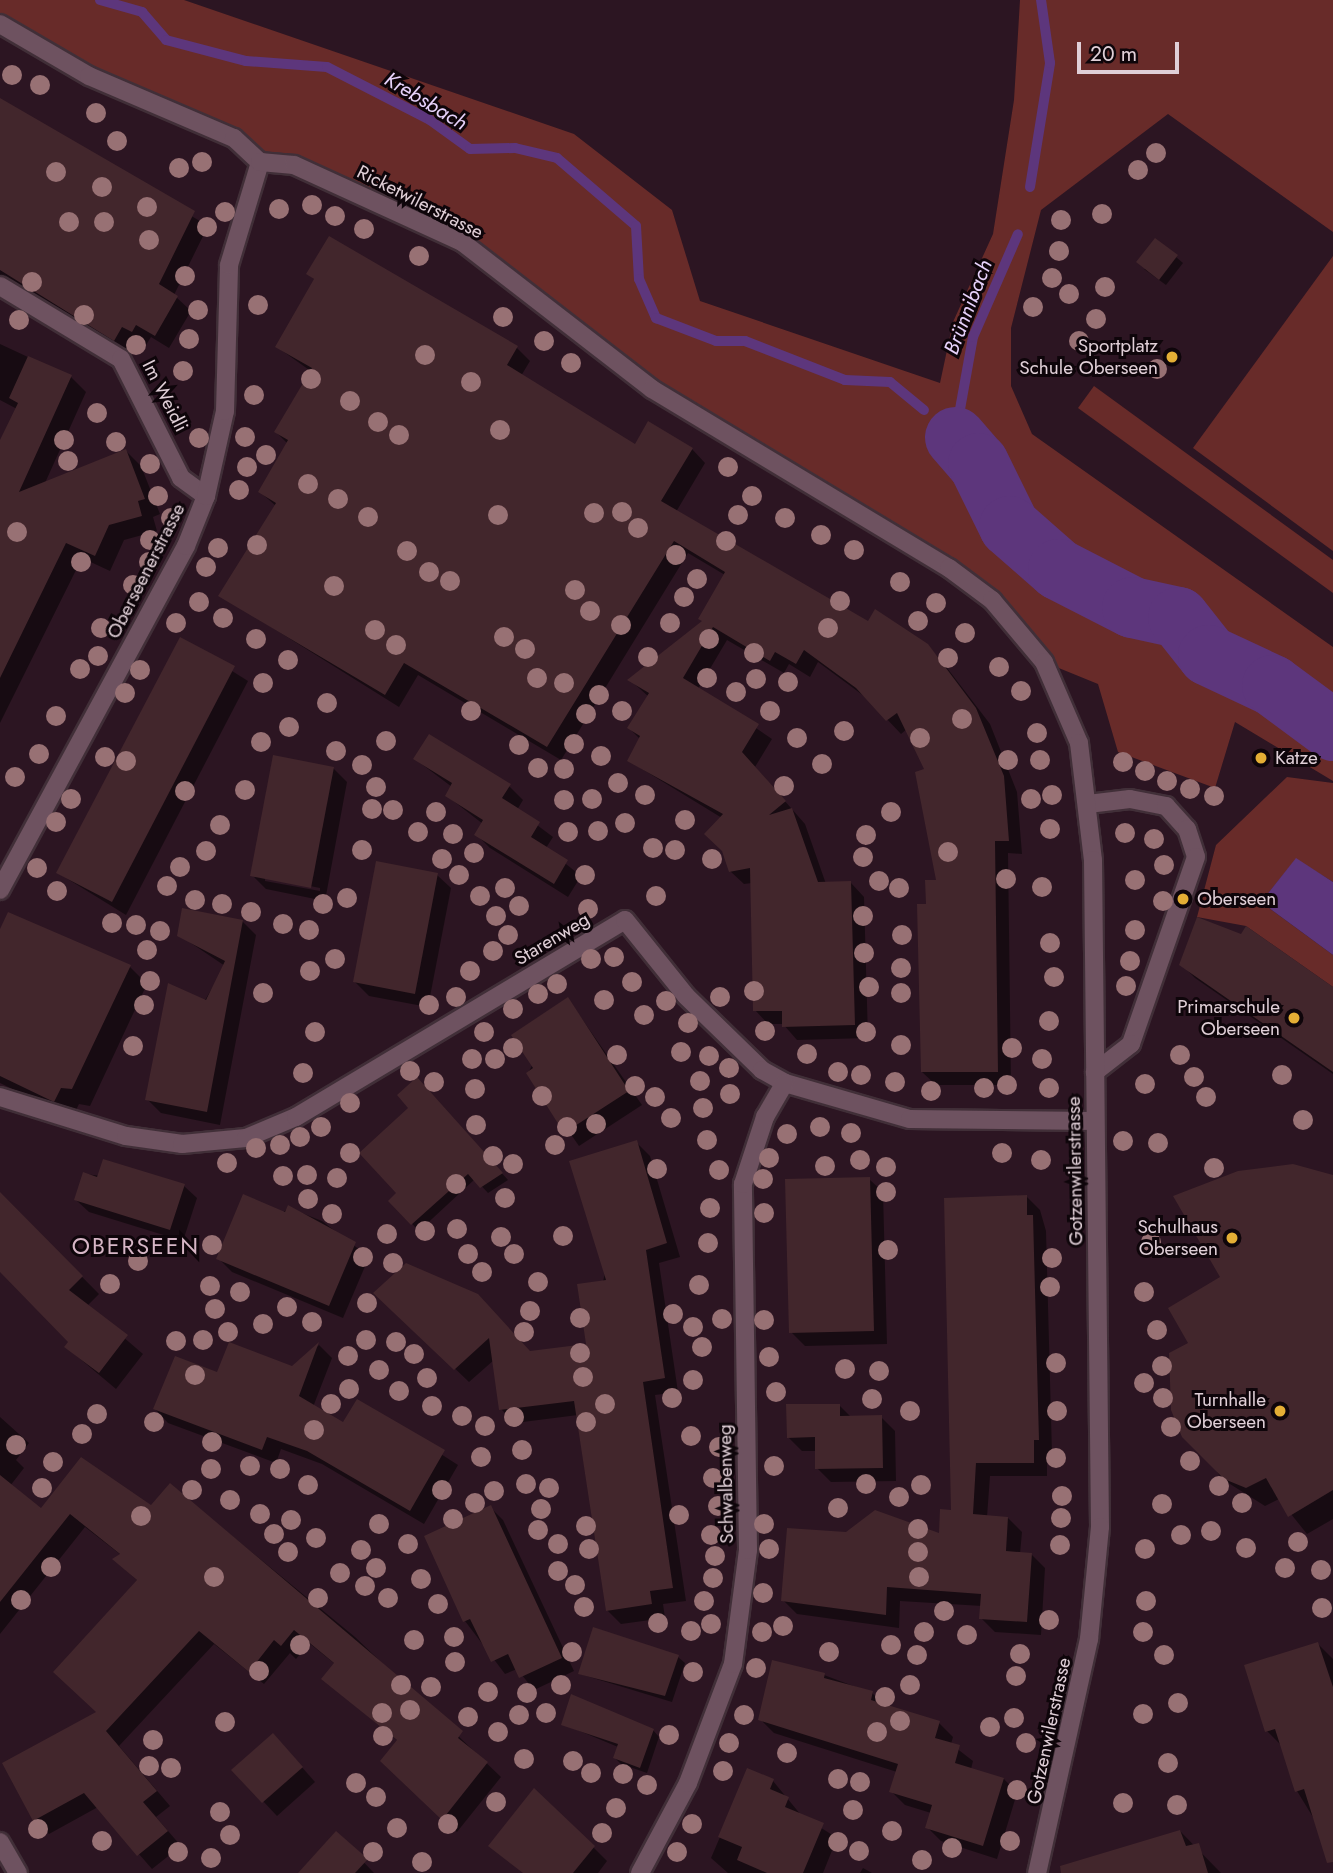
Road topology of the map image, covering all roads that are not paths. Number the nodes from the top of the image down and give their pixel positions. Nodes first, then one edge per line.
1 (0, 24) edge
2 (260, 162) junction
3 (0, 286) edge
4 (206, 496) junction
5 (901, 538) joint
6 (1088, 804) junction
7 (0, 890) edge
8 (1095, 1072) junction
9 (785, 1083) junction
10 (0, 1097) edge
11 (1094, 1121) junction
12 (0, 1842) edge
13 (18, 1873) edge
14 (640, 1873) edge
15 (1037, 1873) edge

1 - 2 street
2 - 4 street, Oberseenerstrasse
2 - 5 street, Ricketwilerstrasse
3 - 4 street, Im Weidli
4 - 7 street, Oberseenerstrasse
5 - 6 street, Gotzenwilerstrasse
6 - 8 street, Gotzenwilerstrasse
6 - 8 street
8 - 11 street, Gotzenwilerstrasse
9 - 10 street, Starenweg
9 - 11 street, Starenweg
9 - 14 street, Schwalbenweg
11 - 15 street, Gotzenwilerstrasse
12 - 13 street

